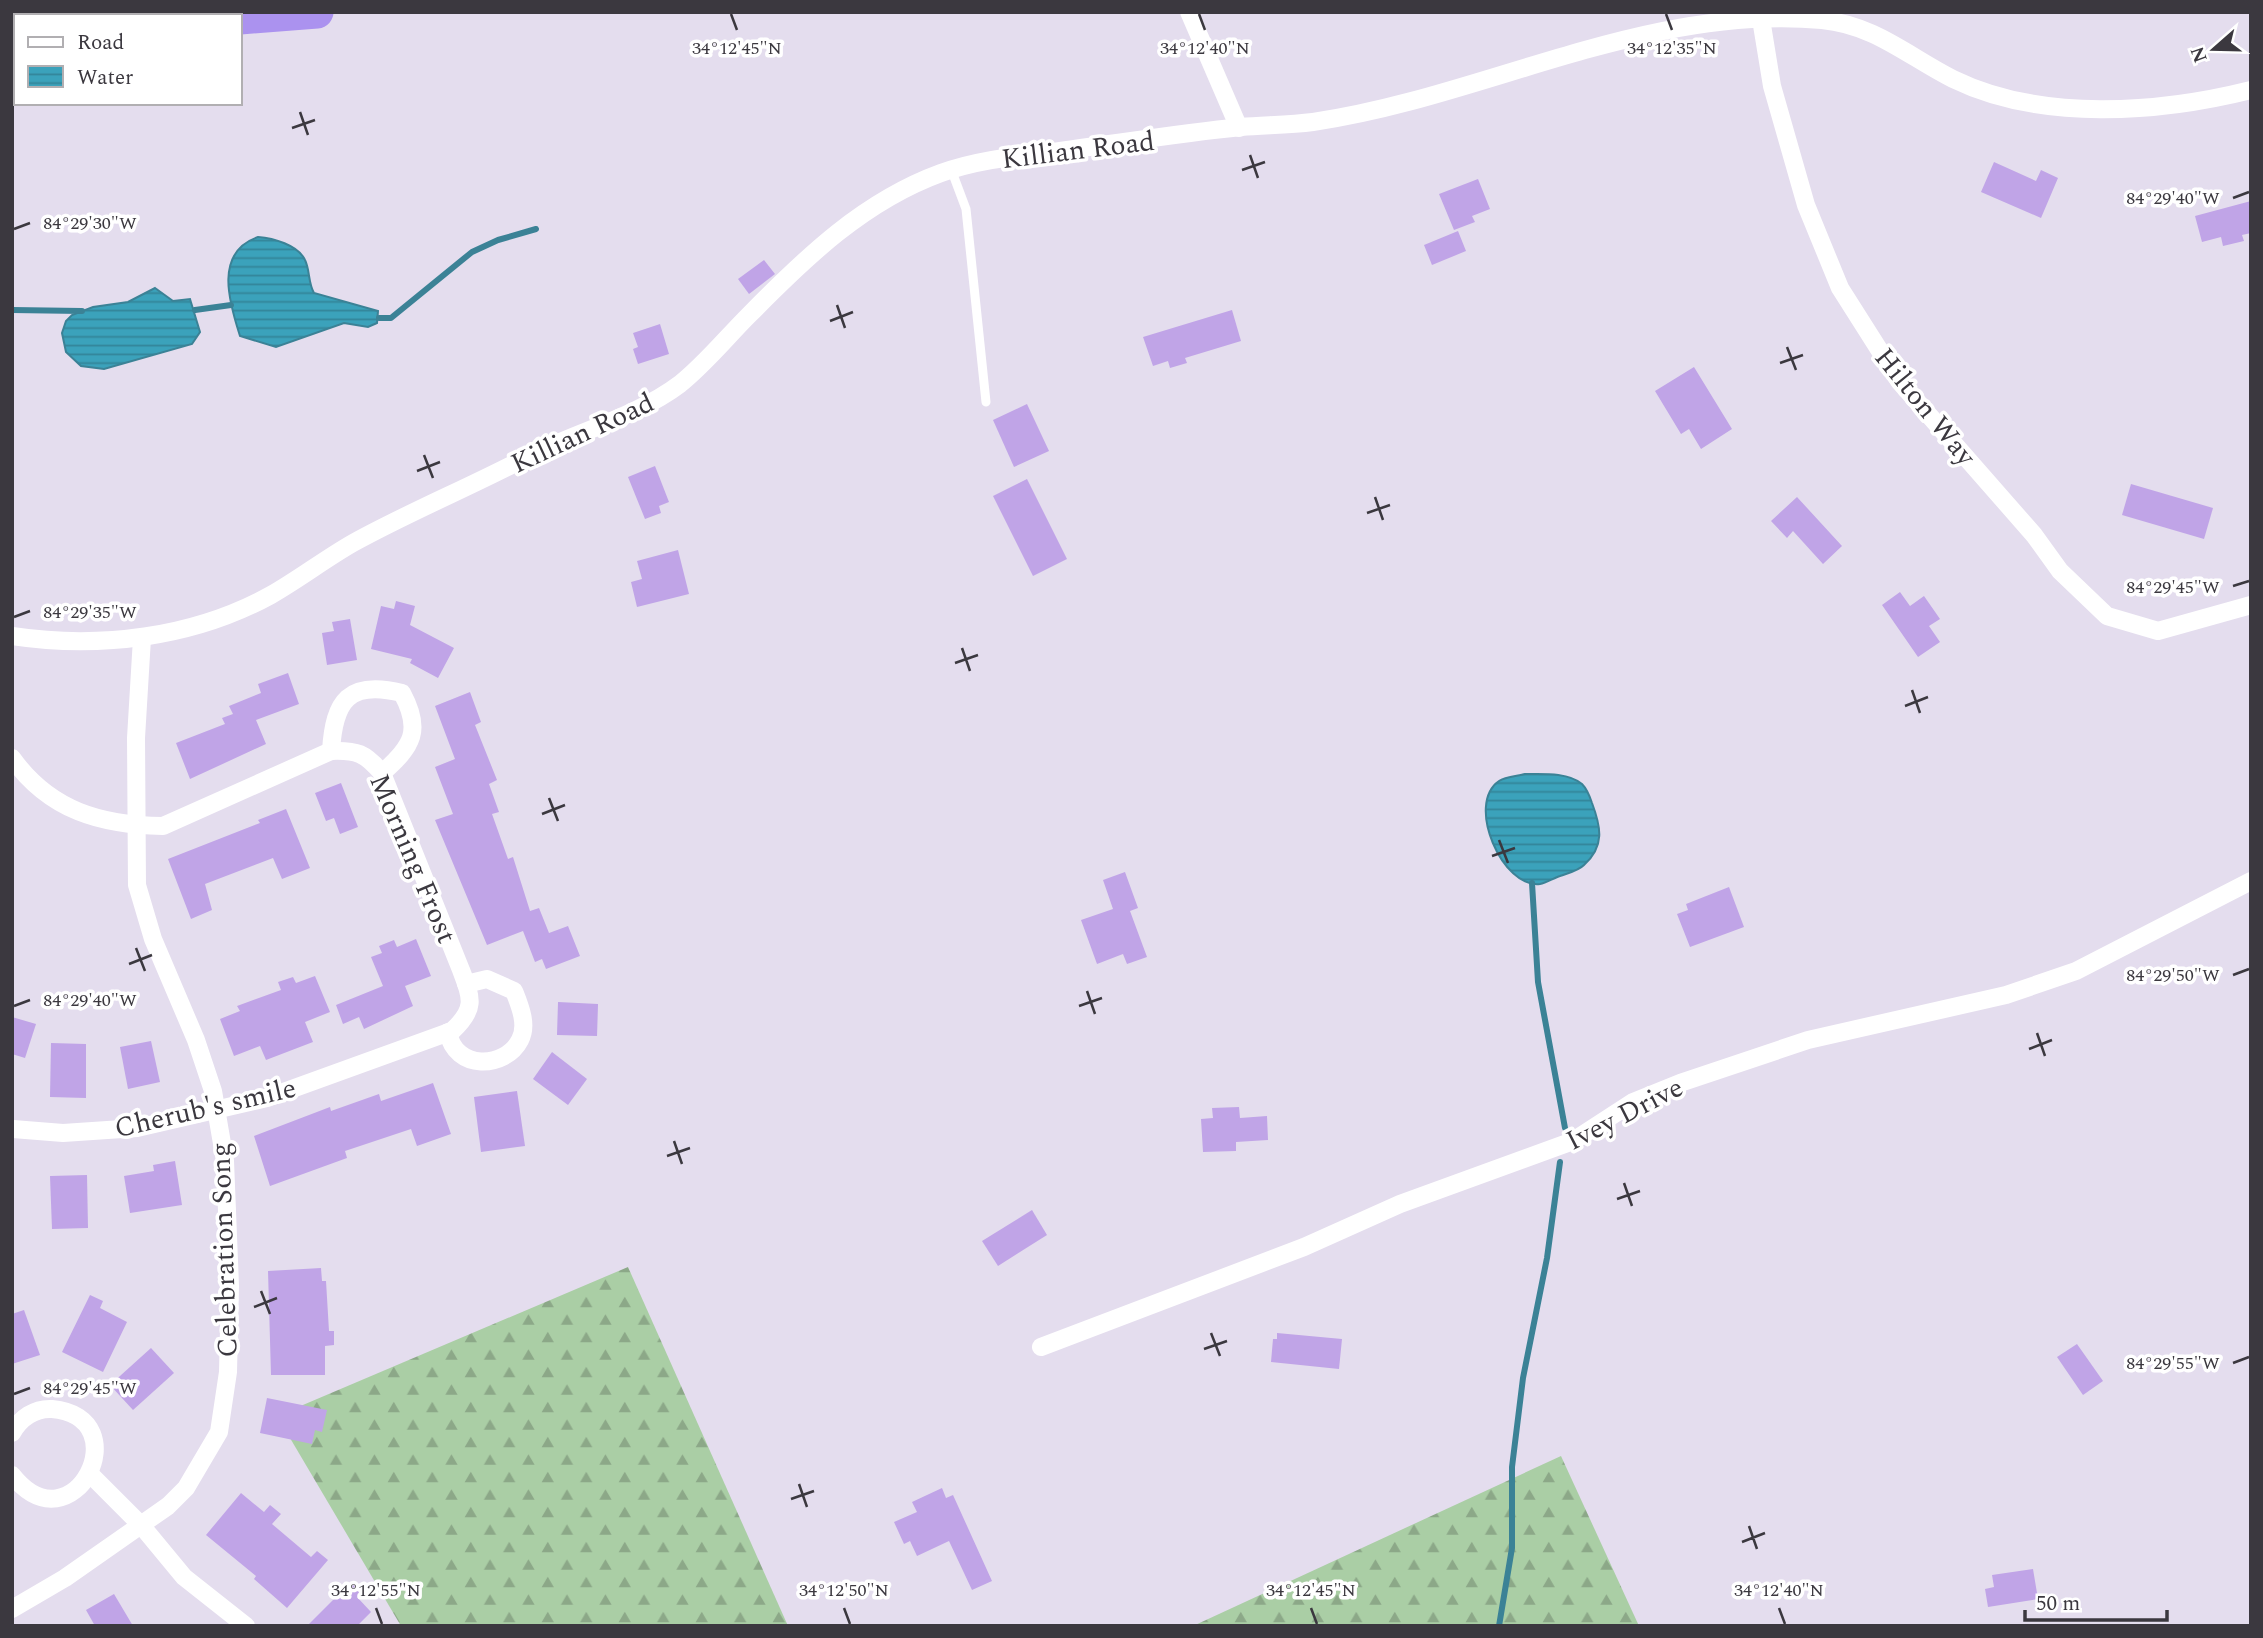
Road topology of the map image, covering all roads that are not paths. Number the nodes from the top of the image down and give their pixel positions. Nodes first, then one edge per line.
1 (317, 12) edge
2 (1189, 12) edge
3 (242, 19) edge
4 (1761, 19) junction
5 (2251, 90) edge
6 (1239, 128) junction
7 (951, 169) junction
8 (986, 402) dead end
9 (2251, 605) edge
10 (12, 636) edge
11 (142, 638) junction
12 (331, 751) junction
13 (12, 758) edge
14 (383, 773) junction
15 (135, 825) junction
16 (2251, 881) edge
17 (466, 984) junction
18 (467, 1017) joint
19 (448, 1032) junction
20 (216, 1108) junction
21 (12, 1122) edge
22 (13, 1130) edge
23 (1041, 1347) dead end
24 (12, 1433) edge
25 (90, 1474) junction
26 (12, 1475) edge
27 (141, 1525) junction
28 (12, 1609) edge
29 (246, 1626) edge

1 - 3 highway
2 - 6 street
4 - 5 street, Killian Road
4 - 6 street, Killian Road
4 - 9 street, Hilton Way
6 - 7 street, Killian Road
7 - 8 lane
7 - 11 street, Killian Road
10 - 11 street, Killian Road
11 - 15 street, Celebration Song
12 - 14 street, Morning Frost
12 - 14 street
12 - 15 street
13 - 15 street
14 - 17 street, Morning Frost
15 - 20 street, Celebration Song
16 - 23 street, Ivey Drive
17 - 18 street, Morning Frost
17 - 19 street
18 - 19 street, Cherub's smile
19 - 20 street, Cherub's smile
20 - 22 street, Cherub's smile
20 - 27 street, Celebration Song
21 - 22 street, Cherub's smile
24 - 25 street
25 - 26 street
25 - 27 street
27 - 28 street, Celebration Song
27 - 29 street

